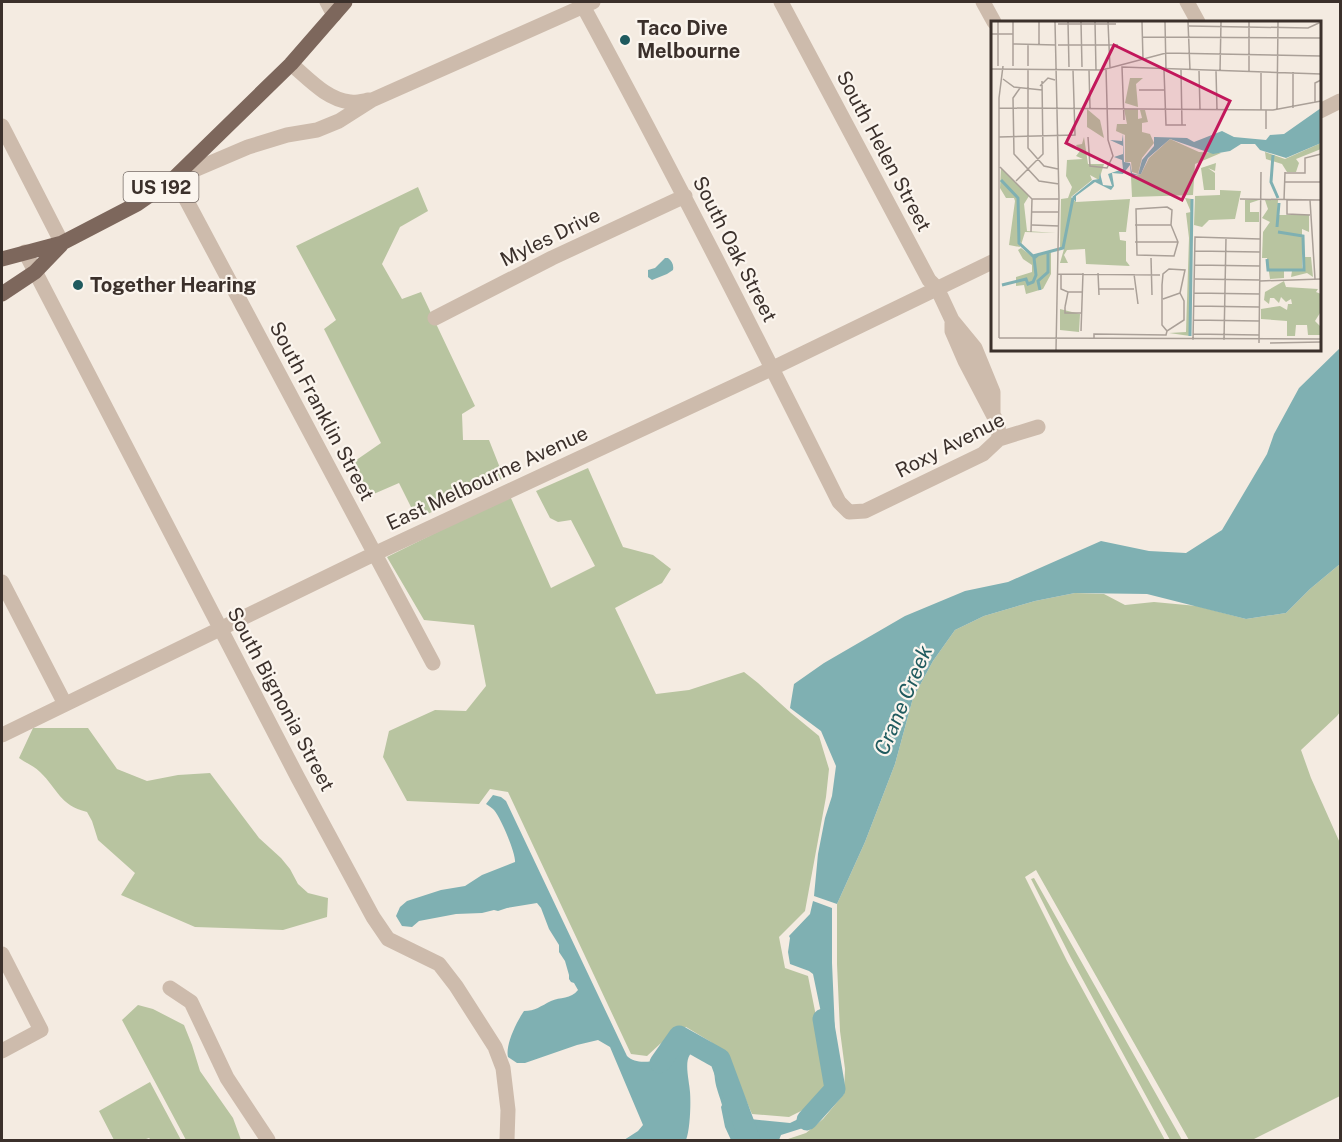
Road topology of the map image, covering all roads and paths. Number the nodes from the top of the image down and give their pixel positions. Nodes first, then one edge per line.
1 (345, 2) edge
2 (781, 2) edge
3 (983, 2) edge
4 (1187, 2) edge
5 (588, 4) edge
6 (330, 8) edge
7 (993, 21) edge
8 (1197, 21) edge
9 (291, 64) junction
10 (372, 100) junction
11 (1341, 101) edge
12 (1321, 111) edge
13 (2, 126) edge
14 (173, 179) junction
15 (685, 196) junction
16 (62, 243) junction
17 (25, 252) junction
18 (2, 259) edge
19 (991, 263) edge
20 (34, 272) junction
21 (937, 288) junction
22 (2, 294) edge
23 (435, 318) dead end
24 (772, 368) junction
25 (1038, 427) dead end
26 (999, 439) junction
27 (849, 512) joint
28 (374, 554) junction
29 (2, 582) edge
30 (221, 628) junction
31 (433, 663) dead end
32 (65, 704) junction
33 (2, 735) edge
34 (2, 954) edge
35 (170, 988) dead end
36 (2, 1051) edge
37 (268, 1140) edge
38 (507, 1140) edge

1 - 6 main road, US 192
2 - 21 street, South Helen Street
3 - 7 street
4 - 8 street
5 - 10 street
5 - 15 street, South Oak Street
6 - 9 main road, US 192
9 - 10 street
9 - 14 main road, US 192
10 - 14 street
11 - 12 street
13 - 16 street
14 - 16 main road, US 192
14 - 28 street, South Franklin Street
15 - 23 street, Myles Drive
15 - 24 street, South Oak Street
16 - 17 main road, US 192
16 - 20 main road, US 192
17 - 18 main road, US 192
17 - 20 street, South Bignonia Street
19 - 21 street, East Melbourne Avenue
20 - 22 main road, US 192
20 - 30 street, South Bignonia Street
21 - 24 street, East Melbourne Avenue
21 - 26 street, South Helen Street
24 - 27 street, South Oak Street
24 - 28 street, East Melbourne Avenue
25 - 26 street, Roxy Avenue
26 - 27 street, Roxy Avenue
28 - 30 street, East Melbourne Avenue
28 - 31 street, South Franklin Street
29 - 32 street
30 - 32 street, East Melbourne Avenue
30 - 38 street, South Bignonia Street
32 - 33 street, East Melbourne Avenue
34 - 36 street
35 - 37 street

